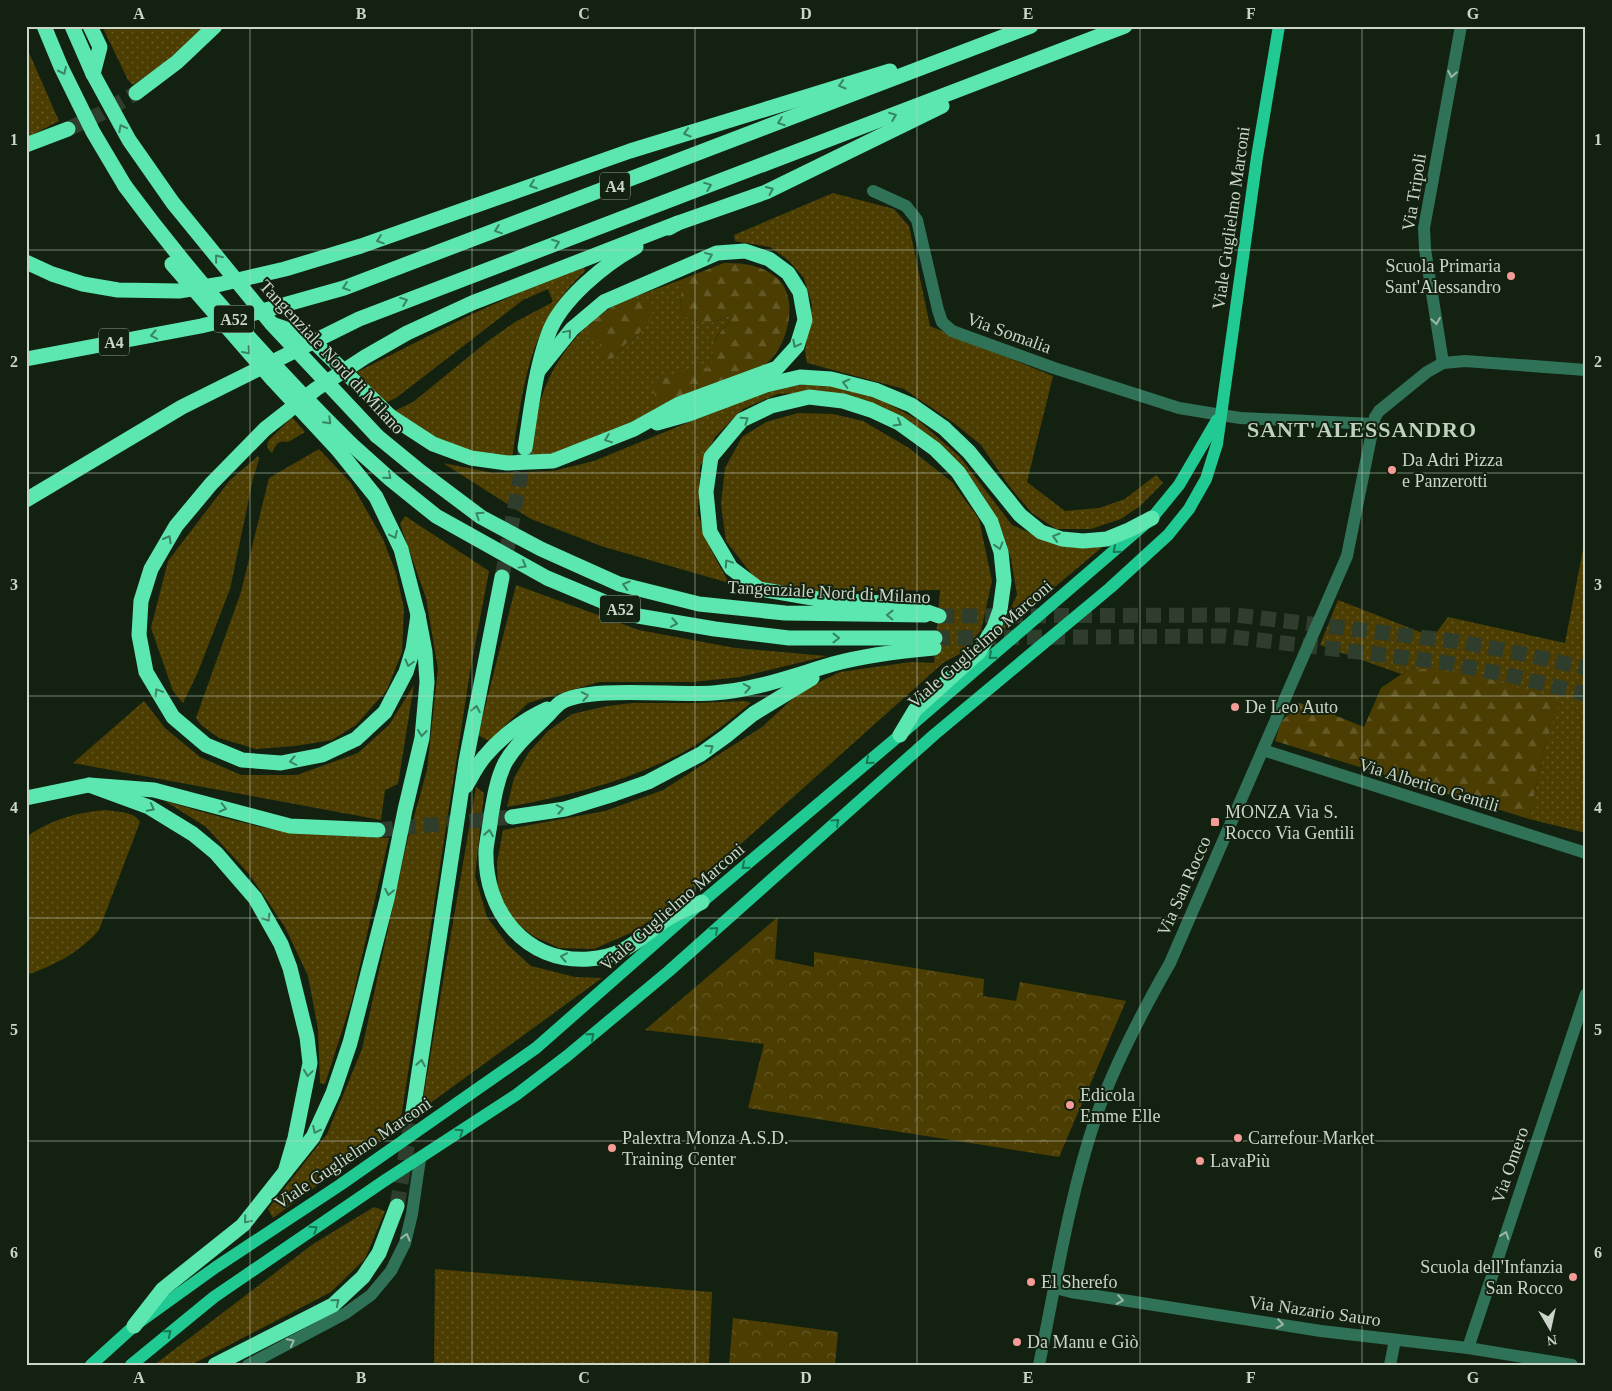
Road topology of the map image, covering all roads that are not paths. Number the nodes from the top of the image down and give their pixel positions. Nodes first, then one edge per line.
1 (44, 26) edge
2 (72, 26) edge
3 (90, 26) edge
4 (215, 26) edge
5 (1125, 26) edge
6 (1279, 26) edge
7 (1461, 26) edge
8 (1027, 28) edge
9 (1022, 66) junction
10 (93, 74) junction
11 (136, 93) tunnel mouth
12 (68, 129) tunnel mouth
13 (26, 145) edge
14 (873, 191) dead end
15 (678, 223) junction
16 (26, 262) edge
17 (271, 323) junction
18 (26, 359) edge
19 (1444, 363) junction
20 (1586, 370) edge
21 (538, 371) junction
22 (1220, 415) junction
23 (1374, 424) junction
24 (634, 429) junction
25 (345, 448) junction
26 (525, 448) tunnel mouth
27 (26, 500) edge
28 (1152, 518) junction
29 (502, 577) tunnel mouth
30 (418, 615) junction
31 (834, 664) junction
32 (561, 703) junction
33 (900, 736) junction
34 (1263, 750) junction
35 (89, 785) junction
36 (462, 792) junction
37 (26, 798) edge
38 (512, 816) tunnel mouth
39 (378, 830) tunnel mouth
40 (1586, 852) edge
41 (702, 902) junction
42 (1586, 994) edge
43 (413, 1111) tunnel mouth
44 (420, 1159) junction
45 (286, 1172) junction
46 (397, 1206) tunnel mouth
47 (1055, 1288) junction
48 (134, 1326) junction
49 (1395, 1340) junction
50 (1468, 1348) junction
51 (91, 1365) edge
52 (131, 1365) edge
53 (215, 1365) edge
54 (248, 1365) edge
55 (1039, 1365) edge
56 (1390, 1365) edge
57 (1572, 1365) edge

1 -> 25 highway, A52, bridge
2 - 10 highway, Tangenziale Nord di Milano / A52
3 - 10 highway
4 - 11 highway
5 - 9 highway, A4
6 - 22 main road, Viale Guglielmo Marconi
7 -> 19 street, Via Tripoli
8 -> 16 highway
8 -> 18 highway, A4
15 -> 9 highway
27 -> 9 highway, A4
17 -> 10 highway, Tangenziale Nord di Milano / A52, bridge
12 - 13 highway
14 - 22 street, Via Somalia
15 - 21 highway
30 -> 15 highway
24 -> 17 highway, bridge
17 - 33 highway, Tangenziale Nord di Milano / A52, bridge
19 - 20 street
19 - 23 street
21 -> 24 highway
21 - 26 highway
22 - 23 street, Via Somalia
22 - 28 main road, Viale Guglielmo Marconi
44 -> 22 main road, Viale Guglielmo Marconi
23 - 34 street, Via San Rocco
28 -> 24 highway
25 -> 30 highway
25 -> 31 highway, A52
28 -> 33 main road, Viale Guglielmo Marconi
36 -> 29 highway
30 -> 45 highway
32 -> 31 highway
38 -> 31 highway
32 - 36 highway
41 -> 32 highway
33 -> 41 main road, Viale Guglielmo Marconi
34 - 40 street, Via Alberico Gentili
34 - 47 street, Via San Rocco
35 - 37 highway
35 -> 39 highway
35 -> 45 highway
43 -> 36 highway
41 - 48 main road, Viale Guglielmo Marconi
50 -> 42 street, Via Omero
52 -> 44 main road, Viale Guglielmo Marconi
54 -> 44 street
45 -> 48 highway
53 -> 46 highway
47 -> 49 street, Via Nazario Sauro
47 - 55 street, Via San Rocco
48 - 51 main road, Viale Guglielmo Marconi
49 - 50 street, Via Nazario Sauro
49 - 56 street
50 - 57 street, Via Nazario Sauro

